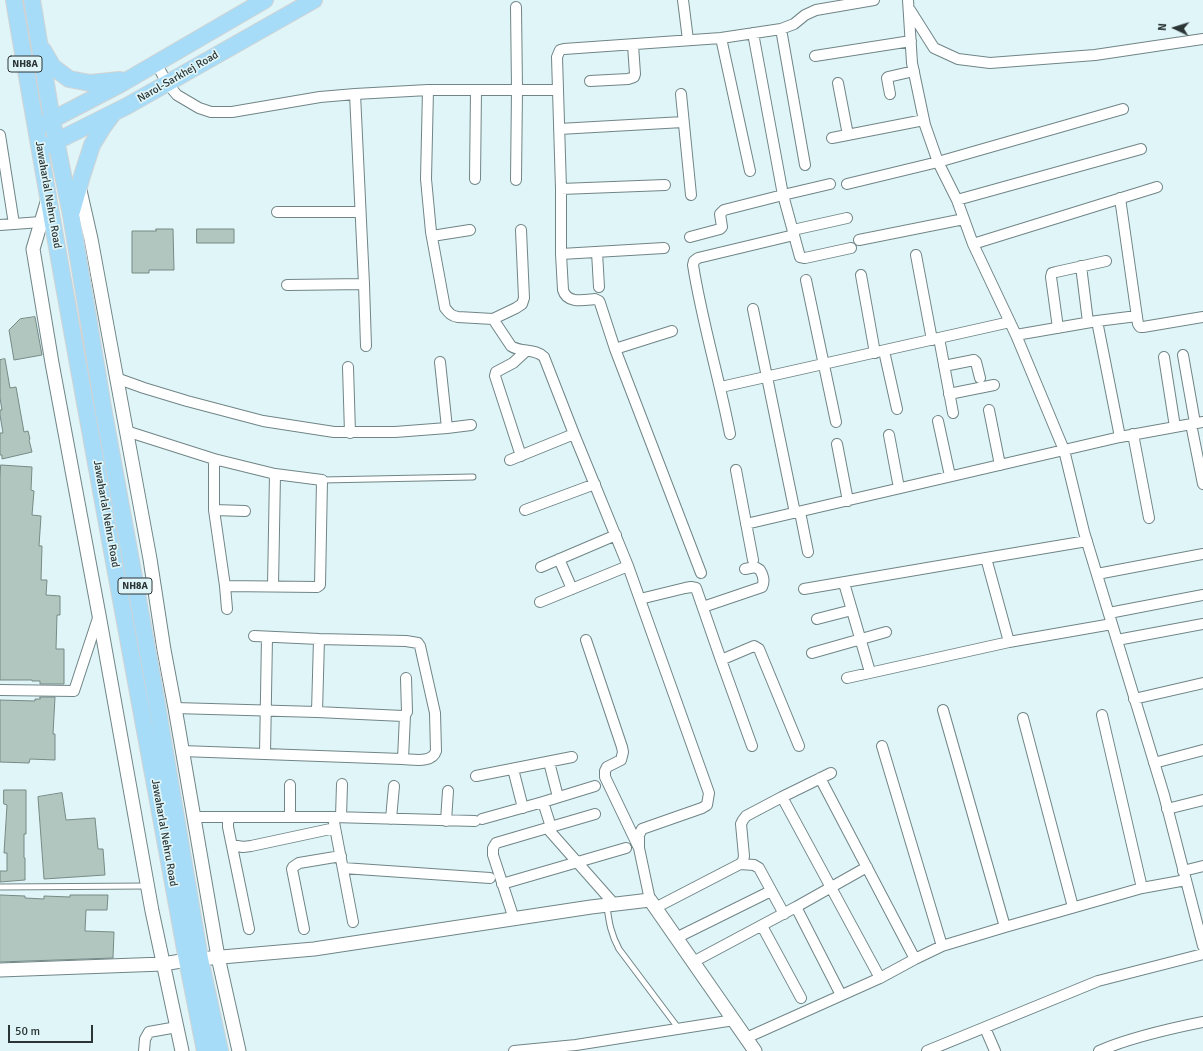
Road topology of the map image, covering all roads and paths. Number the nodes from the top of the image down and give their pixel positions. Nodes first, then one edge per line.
1 (14, 0) edge
2 (32, 0) edge
3 (265, 0) edge
4 (314, 0) edge
5 (683, 0) edge
6 (874, 0) edge
7 (516, 4) edge
8 (908, 4) edge
9 (781, 29) junction
10 (753, 33) junction
11 (721, 38) junction
12 (1203, 39) edge
13 (688, 40) junction
14 (911, 41) junction
15 (40, 44) junction
16 (633, 44) junction
17 (815, 56) dead end
18 (156, 63) junction
19 (914, 71) junction
20 (130, 78) junction
21 (590, 81) dead end
22 (167, 83) junction
23 (838, 83) dead end
24 (428, 90) junction
25 (476, 90) junction
26 (517, 90) junction
27 (557, 90) junction
28 (355, 94) junction
29 (681, 94) dead end
30 (890, 94) dead end
31 (1123, 108) dead end
32 (114, 112) junction
33 (52, 120) junction
34 (924, 120) junction
35 (684, 122) junction
36 (36, 128) junction
37 (559, 130) junction
38 (0, 135) edge
39 (848, 135) junction
40 (832, 138) dead end
41 (56, 141) junction
42 (1141, 149) dead end
43 (40, 150) junction
44 (938, 162) junction
45 (805, 165) dead end
46 (750, 171) dead end
47 (475, 178) dead end
48 (516, 180) dead end
49 (830, 184) dead end
50 (846, 184) dead end
51 (665, 185) dead end
52 (79, 186) junction
53 (1158, 187) dead end
54 (561, 189) junction
55 (691, 195) dead end
56 (783, 195) junction
57 (48, 198) junction
58 (1120, 198) junction
59 (957, 200) junction
60 (278, 212) dead end
61 (360, 212) junction
62 (71, 215) junction
63 (847, 218) dead end
64 (964, 219) junction
65 (41, 222) junction
66 (14, 224) junction
67 (0, 225) edge
68 (470, 230) dead end
69 (521, 230) dead end
70 (793, 233) junction
71 (432, 236) junction
72 (690, 236) dead end
73 (859, 240) dead end
74 (973, 244) junction
75 (664, 248) dead end
76 (851, 248) dead end
77 (598, 252) junction
78 (561, 254) junction
79 (916, 255) dead end
80 (1106, 261) dead end
81 (1081, 266) junction
82 (860, 275) dead end
83 (806, 280) dead end
84 (364, 284) junction
85 (287, 285) dead end
86 (599, 287) dead end
87 (753, 308) dead end
88 (1137, 316) junction
89 (1203, 317) edge
90 (494, 319) junction
91 (1092, 321) junction
92 (1010, 322) junction
93 (1058, 328) junction
94 (672, 330) dead end
95 (1016, 335) junction
96 (935, 339) junction
97 (366, 346) dead end
98 (615, 349) junction
99 (526, 351) junction
100 (880, 352) junction
101 (1183, 355) dead end
102 (1164, 357) dead end
103 (440, 362) dead end
104 (824, 364) junction
105 (944, 366) junction
106 (348, 367) dead end
107 (767, 377) junction
108 (116, 378) junction
109 (980, 378) dead end
110 (994, 385) dead end
111 (721, 387) junction
112 (949, 394) junction
113 (897, 409) dead end
114 (989, 410) dead end
115 (953, 413) dead end
116 (938, 421) dead end
117 (836, 422) dead end
118 (1196, 423) edge
119 (471, 425) dead end
120 (1175, 427) junction
121 (447, 428) junction
122 (126, 431) junction
123 (350, 433) junction
124 (574, 434) junction
125 (730, 434) dead end
126 (1133, 434) junction
127 (889, 435) dead end
128 (1120, 437) junction
129 (837, 444) dead end
130 (1064, 450) junction
131 (521, 456) junction
132 (214, 459) junction
133 (510, 460) dead end
134 (1000, 465) junction
135 (736, 470) dead end
136 (275, 474) junction
137 (950, 476) junction
138 (473, 477) dead end
139 (1203, 479) edge
140 (322, 480) junction
141 (595, 484) junction
142 (899, 488) junction
143 (848, 501) junction
144 (214, 510) junction
145 (525, 510) dead end
146 (245, 511) dead end
147 (797, 512) junction
148 (1149, 518) dead end
149 (746, 524) junction
150 (616, 535) junction
151 (1087, 541) junction
152 (808, 552) dead end
153 (1203, 554) edge
154 (986, 558) junction
155 (559, 559) junction
156 (753, 560) dead end
157 (628, 566) junction
158 (541, 567) dead end
159 (745, 569) dead end
160 (701, 572) dead end
161 (1097, 574) junction
162 (844, 583) junction
163 (225, 586) junction
164 (273, 586) junction
165 (572, 589) junction
166 (804, 590) dead end
167 (1203, 594) edge
168 (640, 599) junction
169 (540, 602) dead end
170 (703, 608) junction
171 (227, 609) dead end
172 (852, 610) junction
173 (1109, 613) junction
174 (99, 615) junction
175 (817, 619) dead end
176 (1112, 624) junction
177 (1203, 624) edge
178 (886, 632) dead end
179 (254, 636) dead end
180 (267, 637) junction
181 (320, 639) junction
182 (860, 639) junction
183 (586, 640) dead end
184 (1117, 640) junction
185 (1009, 642) junction
186 (812, 653) dead end
187 (721, 660) junction
188 (870, 672) junction
189 (406, 678) dead end
190 (847, 678) dead end
191 (1203, 684) edge
192 (0, 690) edge
193 (1134, 699) junction
194 (175, 708) junction
195 (265, 710) junction
196 (942, 710) dead end
197 (317, 712) junction
198 (405, 715) junction
199 (1102, 715) dead end
200 (1023, 718) dead end
201 (752, 746) dead end
202 (799, 746) dead end
203 (882, 746) dead end
204 (1203, 750) edge
205 (182, 751) junction
206 (265, 754) junction
207 (572, 758) dead end
208 (403, 759) junction
209 (549, 762) junction
210 (1154, 763) junction
211 (513, 769) junction
212 (831, 773) dead end
213 (476, 776) dead end
214 (820, 778) junction
215 (342, 784) dead end
216 (290, 785) dead end
217 (394, 786) dead end
218 (595, 786) dead end
219 (448, 791) dead end
220 (558, 797) junction
221 (782, 797) junction
222 (1203, 800) edge
223 (543, 802) junction
224 (523, 808) junction
225 (1167, 809) junction
226 (595, 814) dead end
227 (194, 816) junction
228 (231, 817) junction
229 (290, 817) junction
230 (337, 817) junction
231 (391, 819) junction
232 (446, 821) junction
233 (335, 828) junction
234 (549, 828) junction
235 (232, 845) junction
236 (626, 848) dead end
237 (639, 848) junction
238 (341, 856) junction
239 (578, 862) junction
240 (740, 864) junction
241 (1203, 866) edge
242 (867, 867) junction
243 (343, 868) junction
244 (1184, 875) junction
245 (490, 878) dead end
246 (502, 884) junction
247 (147, 886) junction
248 (0, 887) edge
249 (830, 887) junction
250 (1142, 888) junction
251 (771, 890) junction
252 (653, 904) junction
253 (611, 905) junction
254 (796, 907) junction
255 (1074, 907) junction
256 (1199, 913) edge
257 (784, 914) junction
258 (514, 919) junction
259 (353, 922) dead end
260 (762, 926) junction
261 (1005, 927) junction
262 (249, 929) dead end
263 (304, 929) dead end
264 (676, 938) junction
265 (942, 946) junction
266 (1203, 946) edge
267 (1203, 954) edge
268 (218, 957) junction
269 (193, 959) junction
270 (915, 959) junction
271 (693, 962) junction
272 (163, 964) junction
273 (0, 970) edge
274 (880, 978) junction
275 (841, 995) junction
276 (801, 998) dead end
277 (734, 1020) junction
278 (1203, 1022) edge
279 (177, 1027) junction
280 (984, 1028) junction
281 (679, 1029) junction
282 (746, 1038) junction
283 (576, 1048) edge
284 (144, 1051) edge
285 (182, 1051) edge
286 (205, 1051) edge
287 (220, 1051) edge
288 (239, 1051) edge
289 (514, 1051) edge
290 (755, 1051) edge
291 (927, 1051) edge
292 (994, 1051) edge
293 (1099, 1051) edge

1 - 36 main road, Jawaharlal Nehru Road / NH8A
2 - 15 main road, Jawaharlal Nehru Road / NH8A
3 - 18 main road, Narol-Sarkhej Road
4 - 22 main road, Narol-Sarkhej Road
5 - 13 street
6 - 9 street
7 - 26 street
8 - 12 street
8 - 14 street
9 - 10 street
9 - 45 street
10 - 11 street
10 - 56 street
11 - 13 street
11 - 46 street
13 - 16 street
14 - 17 street
14 - 19 street
15 - 20 main road
15 - 33 main road, Jawaharlal Nehru Road / NH8A
16 - 21 street
16 - 27 street
18 - 20 main road, Narol-Sarkhej Road
18 - 22 street
19 - 30 street
19 - 34 street
20 - 33 main road, Narol-Sarkhej Road
22 - 28 street
22 - 32 main road, Narol-Sarkhej Road
23 - 39 street
24 - 25 street
24 - 28 street
24 - 71 street
25 - 26 street
25 - 47 street
26 - 27 street
26 - 48 street
27 - 37 street
28 - 61 street
29 - 35 street
31 - 44 street
32 - 41 main road, Narol-Sarkhej Road
32 - 52 main road
33 - 36 main road, Narol-Sarkhej Road
33 - 41 main road, Jawaharlal Nehru Road / NH8A
34 - 39 street
34 - 44 street
35 - 37 street
35 - 55 street
36 - 43 main road, Jawaharlal Nehru Road / NH8A
37 - 54 street
38 - 66 street
39 - 40 street
41 - 43 main road, Narol-Sarkhej Road
41 - 62 main road, Jawaharlal Nehru Road / NH8A
42 - 59 street
43 - 57 main road, Jawaharlal Nehru Road / NH8A
44 - 50 street
44 - 59 street
49 - 56 street
51 - 54 street
52 - 62 main road
52 - 108 street
53 - 58 street
54 - 78 street
56 - 70 street
56 - 72 street
57 - 65 street
57 - 269 main road, Jawaharlal Nehru Road / NH8A
58 - 74 street
58 - 88 street
59 - 64 street
60 - 61 street
61 - 84 street
62 - 269 main road, Jawaharlal Nehru Road / NH8A
63 - 70 street
64 - 73 street
64 - 74 street
65 - 66 street
65 - 174 street
66 - 67 street
68 - 71 street
69 - 90 street
70 - 76 street
70 - 111 street
71 - 90 street
74 - 92 street
75 - 77 street
77 - 78 street
77 - 86 street
78 - 98 street
79 - 96 street
80 - 81 street
81 - 91 street
81 - 93 street
82 - 100 street
83 - 104 street
84 - 85 street
84 - 97 street
87 - 107 street
88 - 89 street
88 - 91 street
90 - 99 street
91 - 93 street
91 - 128 street
92 - 95 street
92 - 96 street
93 - 95 street
94 - 98 street
95 - 130 street
96 - 100 street
96 - 105 street
98 - 160 street
99 - 124 street
99 - 131 street
100 - 104 street
100 - 113 street
101 - 118 street
102 - 120 street
103 - 121 street
104 - 107 street
104 - 117 street
105 - 109 street
105 - 112 street
106 - 123 street
107 - 111 street
107 - 147 street
108 - 122 street
108 - 123 street
110 - 112 street
111 - 125 street
112 - 115 street
114 - 134 street
116 - 137 street
118 - 120 street
118 - 139 street
119 - 121 street
120 - 126 street
121 - 123 street
122 - 132 street
122 - 194 street
124 - 131 street
124 - 141 street
126 - 128 street
126 - 148 street
127 - 142 street
128 - 130 street
129 - 143 street
130 - 134 street
130 - 151 street
131 - 133 street
132 - 136 street
132 - 144 street
134 - 137 street
135 - 149 street
136 - 140 street
136 - 164 street
137 - 142 street
138 - 140 lane
140 - 164 street
141 - 145 street
141 - 150 street
142 - 143 street
143 - 147 street
144 - 146 street
144 - 163 street
147 - 149 street
147 - 152 street
149 - 156 street
150 - 155 street
150 - 157 street
151 - 154 street
151 - 161 street
153 - 161 street
154 - 162 street
154 - 185 street
155 - 158 street
155 - 165 street
157 - 165 street
157 - 168 street
159 - 170 street
161 - 173 street
162 - 166 street
162 - 172 street
163 - 164 street
163 - 171 street
165 - 169 street
167 - 173 street
168 - 170 street
168 - 237 street
170 - 187 street
172 - 175 street
172 - 182 street
173 - 176 street
174 - 192 street
174 - 247 street
176 - 184 street
176 - 185 street
177 - 184 street
178 - 182 street
179 - 180 street
180 - 181 street
180 - 195 street
181 - 197 street
181 - 208 street
182 - 186 street
182 - 188 street
183 - 237 street
184 - 193 street
185 - 188 street
187 - 201 street
187 - 202 street
188 - 190 street
189 - 198 street
191 - 193 street
193 - 210 street
194 - 195 street
194 - 205 street
195 - 197 street
195 - 206 street
196 - 261 street
197 - 198 street
198 - 208 street
199 - 250 street
200 - 255 street
203 - 265 street
204 - 210 street
205 - 206 street
205 - 227 street
206 - 208 street
207 - 209 street
209 - 211 street
209 - 220 street
210 - 225 street
211 - 213 street
211 - 224 street
212 - 214 street
214 - 221 street
214 - 242 street
215 - 230 street
216 - 229 street
217 - 231 street
218 - 220 street
219 - 232 street
220 - 223 street
221 - 240 street
221 - 249 street
222 - 225 street
223 - 224 street
223 - 234 street
224 - 232 street
225 - 244 street
226 - 234 street
227 - 228 street
227 - 268 street
228 - 229 street
228 - 235 street
229 - 230 street
230 - 231 street
230 - 233 street
231 - 232 street
233 - 235 street
233 - 238 street
234 - 239 street
234 - 246 street
235 - 262 street
236 - 239 street
237 - 252 street
238 - 243 street
238 - 263 street
239 - 246 street
239 - 253 street
240 - 251 street
240 - 252 street
241 - 244 street
242 - 249 street
242 - 270 street
243 - 245 street
243 - 259 street
244 - 250 street
244 - 256 street
246 - 258 street
247 - 248 lane
247 - 272 street
249 - 254 street
249 - 274 street
250 - 255 street
251 - 257 street
251 - 264 street
252 - 253 street
252 - 264 street
253 - 258 street
253 - 281 lane
254 - 257 street
254 - 275 street
255 - 261 street
256 - 266 street
257 - 260 street
258 - 268 street
260 - 271 street
260 - 276 street
261 - 265 street
264 - 271 street
265 - 270 street
267 - 280 street
268 - 269 street
268 - 288 street
269 - 272 street
269 - 286 main road, Jawaharlal Nehru Road / NH8A
269 - 287 main road, Jawaharlal Nehru Road / NH8A
270 - 274 street
271 - 277 street
272 - 273 street
272 - 279 street
274 - 275 street
275 - 282 street
277 - 281 street
277 - 282 street
278 - 293 street
279 - 284 street
279 - 285 street
280 - 291 street
280 - 292 street
281 - 283 street
282 - 290 street
283 - 289 street

